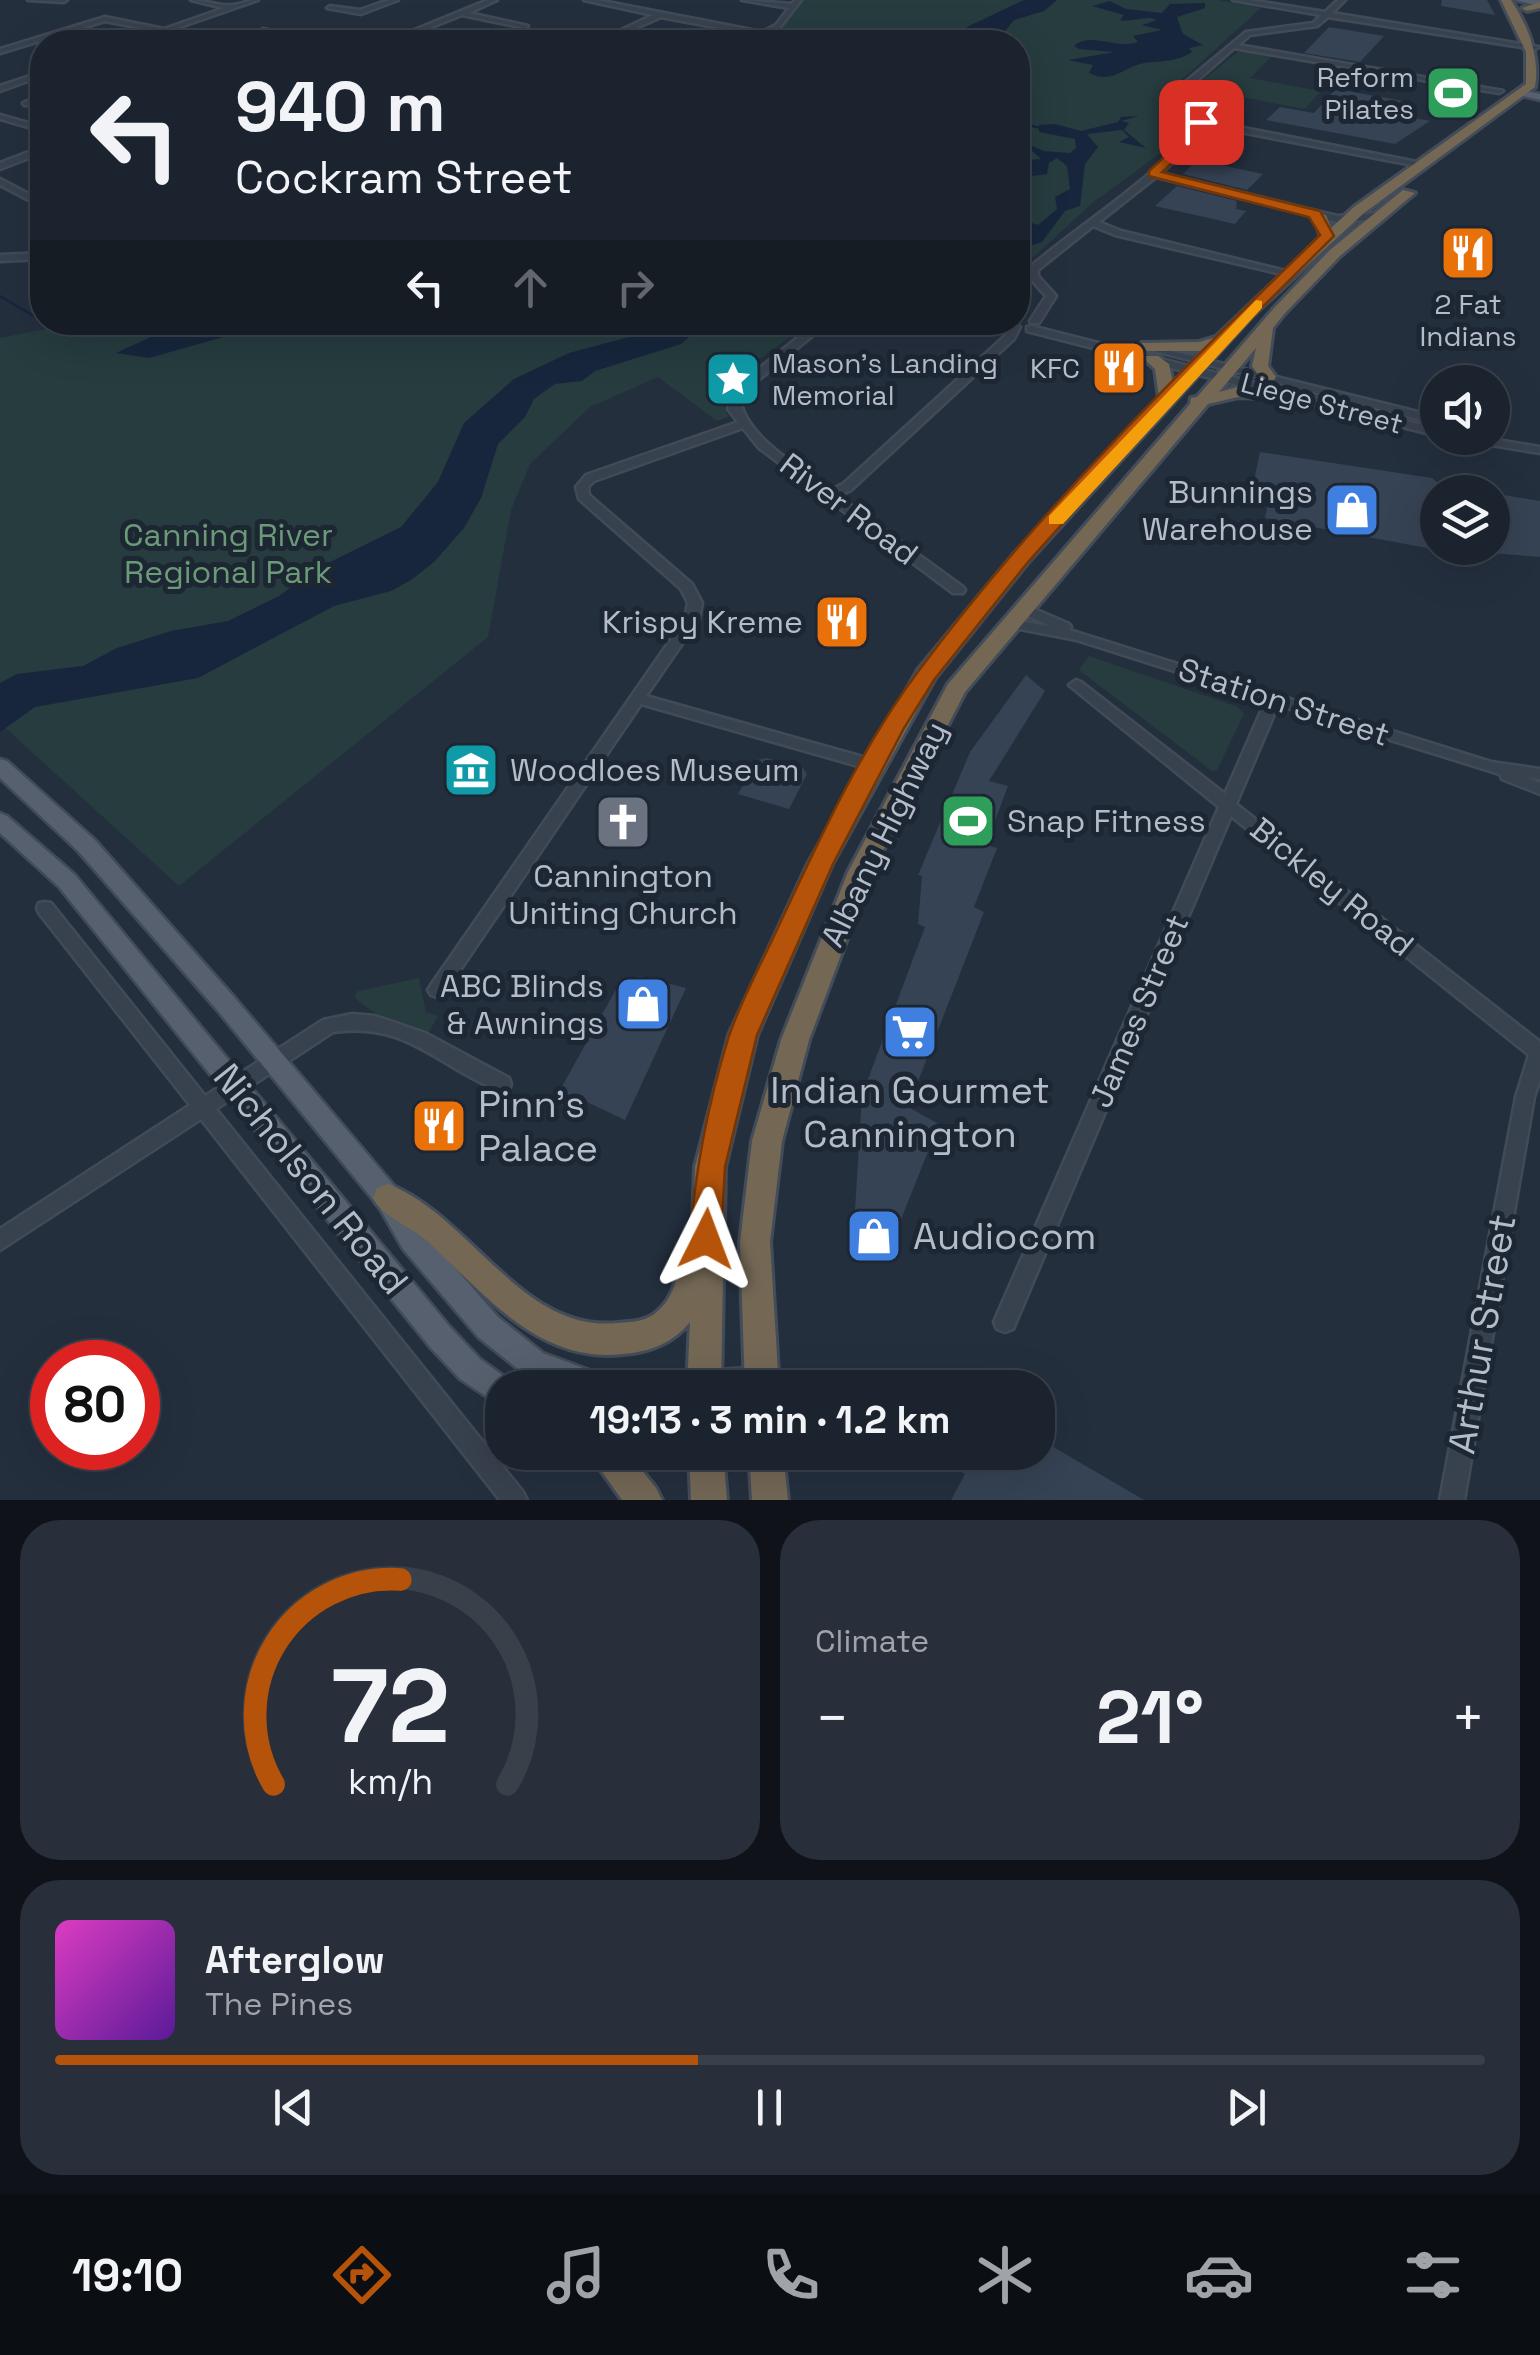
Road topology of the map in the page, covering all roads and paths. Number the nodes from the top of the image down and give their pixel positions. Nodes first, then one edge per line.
1 (32, 0) edge
2 (64, 0) edge
3 (194, 0) edge
4 (255, 0) edge
5 (395, 0) edge
6 (494, 0) edge
7 (584, 0) edge
8 (745, 0) edge
9 (1236, 0) edge
10 (1342, 0) edge
11 (1506, 0) edge
12 (1523, 2) edge
13 (1540, 2) edge
14 (795, 3) edge
15 (232, 8) junction
16 (330, 8) dead end
17 (461, 13) junction
18 (658, 15) junction
19 (1326, 15) junction
20 (1534, 19) dead end
21 (524, 26) dead end
22 (731, 29) joint
23 (69, 30) edge
24 (159, 30) edge
25 (167, 30) edge
26 (419, 30) edge
27 (626, 30) edge
28 (736, 30) edge
29 (770, 30) edge
30 (30, 42) edge
31 (1536, 45) edge
32 (1233, 46) junction
33 (0, 51) edge
34 (14, 76) dead end
35 (30, 78) edge
36 (27, 79) junction
37 (0, 89) edge
38 (1484, 89) junction
39 (1499, 91) dead end
40 (1529, 100) edge
41 (27, 103) dead end
42 (30, 103) edge
43 (0, 117) edge
44 (1201, 122) junction
45 (30, 125) edge
46 (1500, 128) dead end
47 (30, 155) edge
48 (1423, 164) junction
49 (0, 166) edge
50 (1153, 174) junction
51 (0, 182) edge
52 (30, 198) edge
53 (1290, 206) junction
54 (1315, 214) junction
55 (1354, 216) junction
56 (1378, 216) junction
57 (1090, 222) junction
58 (1327, 236) junction
59 (30, 259) edge
60 (0, 260) edge
61 (1287, 274) junction
62 (1030, 318) edge
63 (1268, 322) junction
64 (1030, 326) edge
65 (808, 335) edge
66 (1010, 335) edge
67 (1219, 341) junction
68 (1150, 353) junction
69 (1197, 365) junction
70 (1226, 372) junction
71 (1268, 377) junction
72 (1290, 395) junction
73 (1167, 397) junction
74 (1197, 402) junction
75 (1420, 416) edge
76 (743, 424) junction
77 (1420, 428) edge
78 (1510, 435) edge
79 (1540, 441) edge
80 (1510, 445) edge
81 (1540, 450) edge
82 (830, 495) junction
83 (958, 590) dead end
84 (1017, 615) junction
85 (1076, 685) dead end
86 (640, 699) junction
87 (1273, 700) junction
88 (872, 766) junction
89 (1490, 767) junction
90 (7, 772) edge
91 (1540, 774) edge
92 (1540, 789) edge
93 (1229, 804) junction
94 (0, 821) edge
95 (45, 908) dead end
96 (438, 990) dead end
97 (1540, 1052) edge
98 (272, 1059) junction
99 (502, 1084) dead end
100 (232, 1085) junction
101 (201, 1105) junction
102 (388, 1198) junction
103 (707, 1205) junction
104 (0, 1240) edge
105 (1005, 1322) dead end
106 (549, 1370) edge
107 (695, 1370) edge
108 (761, 1370) edge
109 (485, 1380) edge
110 (620, 1470) edge
111 (707, 1470) edge
112 (768, 1470) edge
113 (515, 1500) edge
114 (644, 1500) edge
115 (708, 1500) edge
116 (770, 1500) edge
117 (1452, 1500) edge

1 - 2 street
3 - 15 street
4 - 15 street
5 - 16 street
6 - 17 street
7 - 18 street
8 - 14 street
9 - 19 street
10 - 19 street
11 - 31 highway
12 - 13 highway
12 - 20 highway
14 - 29 street
15 - 25 street
17 - 21 street
17 - 26 street
18 - 22 street
18 - 27 street
19 - 31 street
19 - 32 street
22 - 28 street
23 - 24 street
30 - 33 street
31 - 40 highway
32 - 38 street
32 - 44 street
34 - 36 street
35 - 36 street
36 - 37 street
38 - 39 street
38 - 40 street
40 - 48 highway, Albany Highway
41 - 42 street
43 - 45 street
44 - 48 street
44 - 50 street
46 - 56 highway, Albany Highway
47 - 49 street
48 - 55 highway, Albany Highway
50 - 53 street
50 - 57 street
51 - 52 street
53 - 54 street
53 - 55 street
54 - 55 street
54 - 58 highway
55 - 56 street
55 - 58 highway, Albany Highway
56 - 63 highway, Albany Highway
57 - 61 street
57 - 62 street
58 - 61 highway, Albany Highway
59 - 60 street
61 - 67 highway, Albany Highway
63 - 70 highway, Albany Highway
63 - 71 highway
64 - 68 street, Liege Street
65 - 76 street
66 - 82 street
67 - 68 highway
67 - 69 highway, Albany Highway
68 - 69 street, Liege Street
68 - 73 highway
69 - 70 street, Liege Street
69 - 73 highway, Albany Highway
70 - 71 street, Liege Street
70 - 72 street, Liege Street
70 - 74 highway, Albany Highway
71 - 75 street, Liege Street
72 - 74 highway
72 - 77 street, Liege Street
73 - 88 highway, Albany Highway
74 - 84 highway, Albany Highway
76 - 82 street, River Road
76 - 86 street
78 - 79 street
80 - 81 street
82 - 83 street, River Road
84 - 87 street, Station Street
84 - 108 highway, Albany Highway
85 - 93 street, Bickley Road
86 - 88 street
86 - 96 street
87 - 89 street, Station Street
87 - 93 street, James Street
88 - 103 highway, Albany Highway
89 - 91 street, Station Street
89 - 92 street, Station Street
90 - 98 main road, Nicholson Road
93 - 97 street, Bickley Road
93 - 105 street, James Street
94 - 100 main road, Nicholson Road
95 - 101 street, Nicholson Road
97 - 117 street, Arthur Street
98 - 99 street, Nicholson Road
98 - 100 street, Nicholson Road
98 - 102 main road, Nicholson Road
100 - 101 street
100 - 109 main road, Nicholson Road
101 - 104 street
101 - 113 street, Nicholson Road
102 - 103 highway
102 - 106 main road, Nicholson Road
103 - 107 highway, Albany Highway
110 - 114 highway
111 - 115 highway
112 - 116 highway

